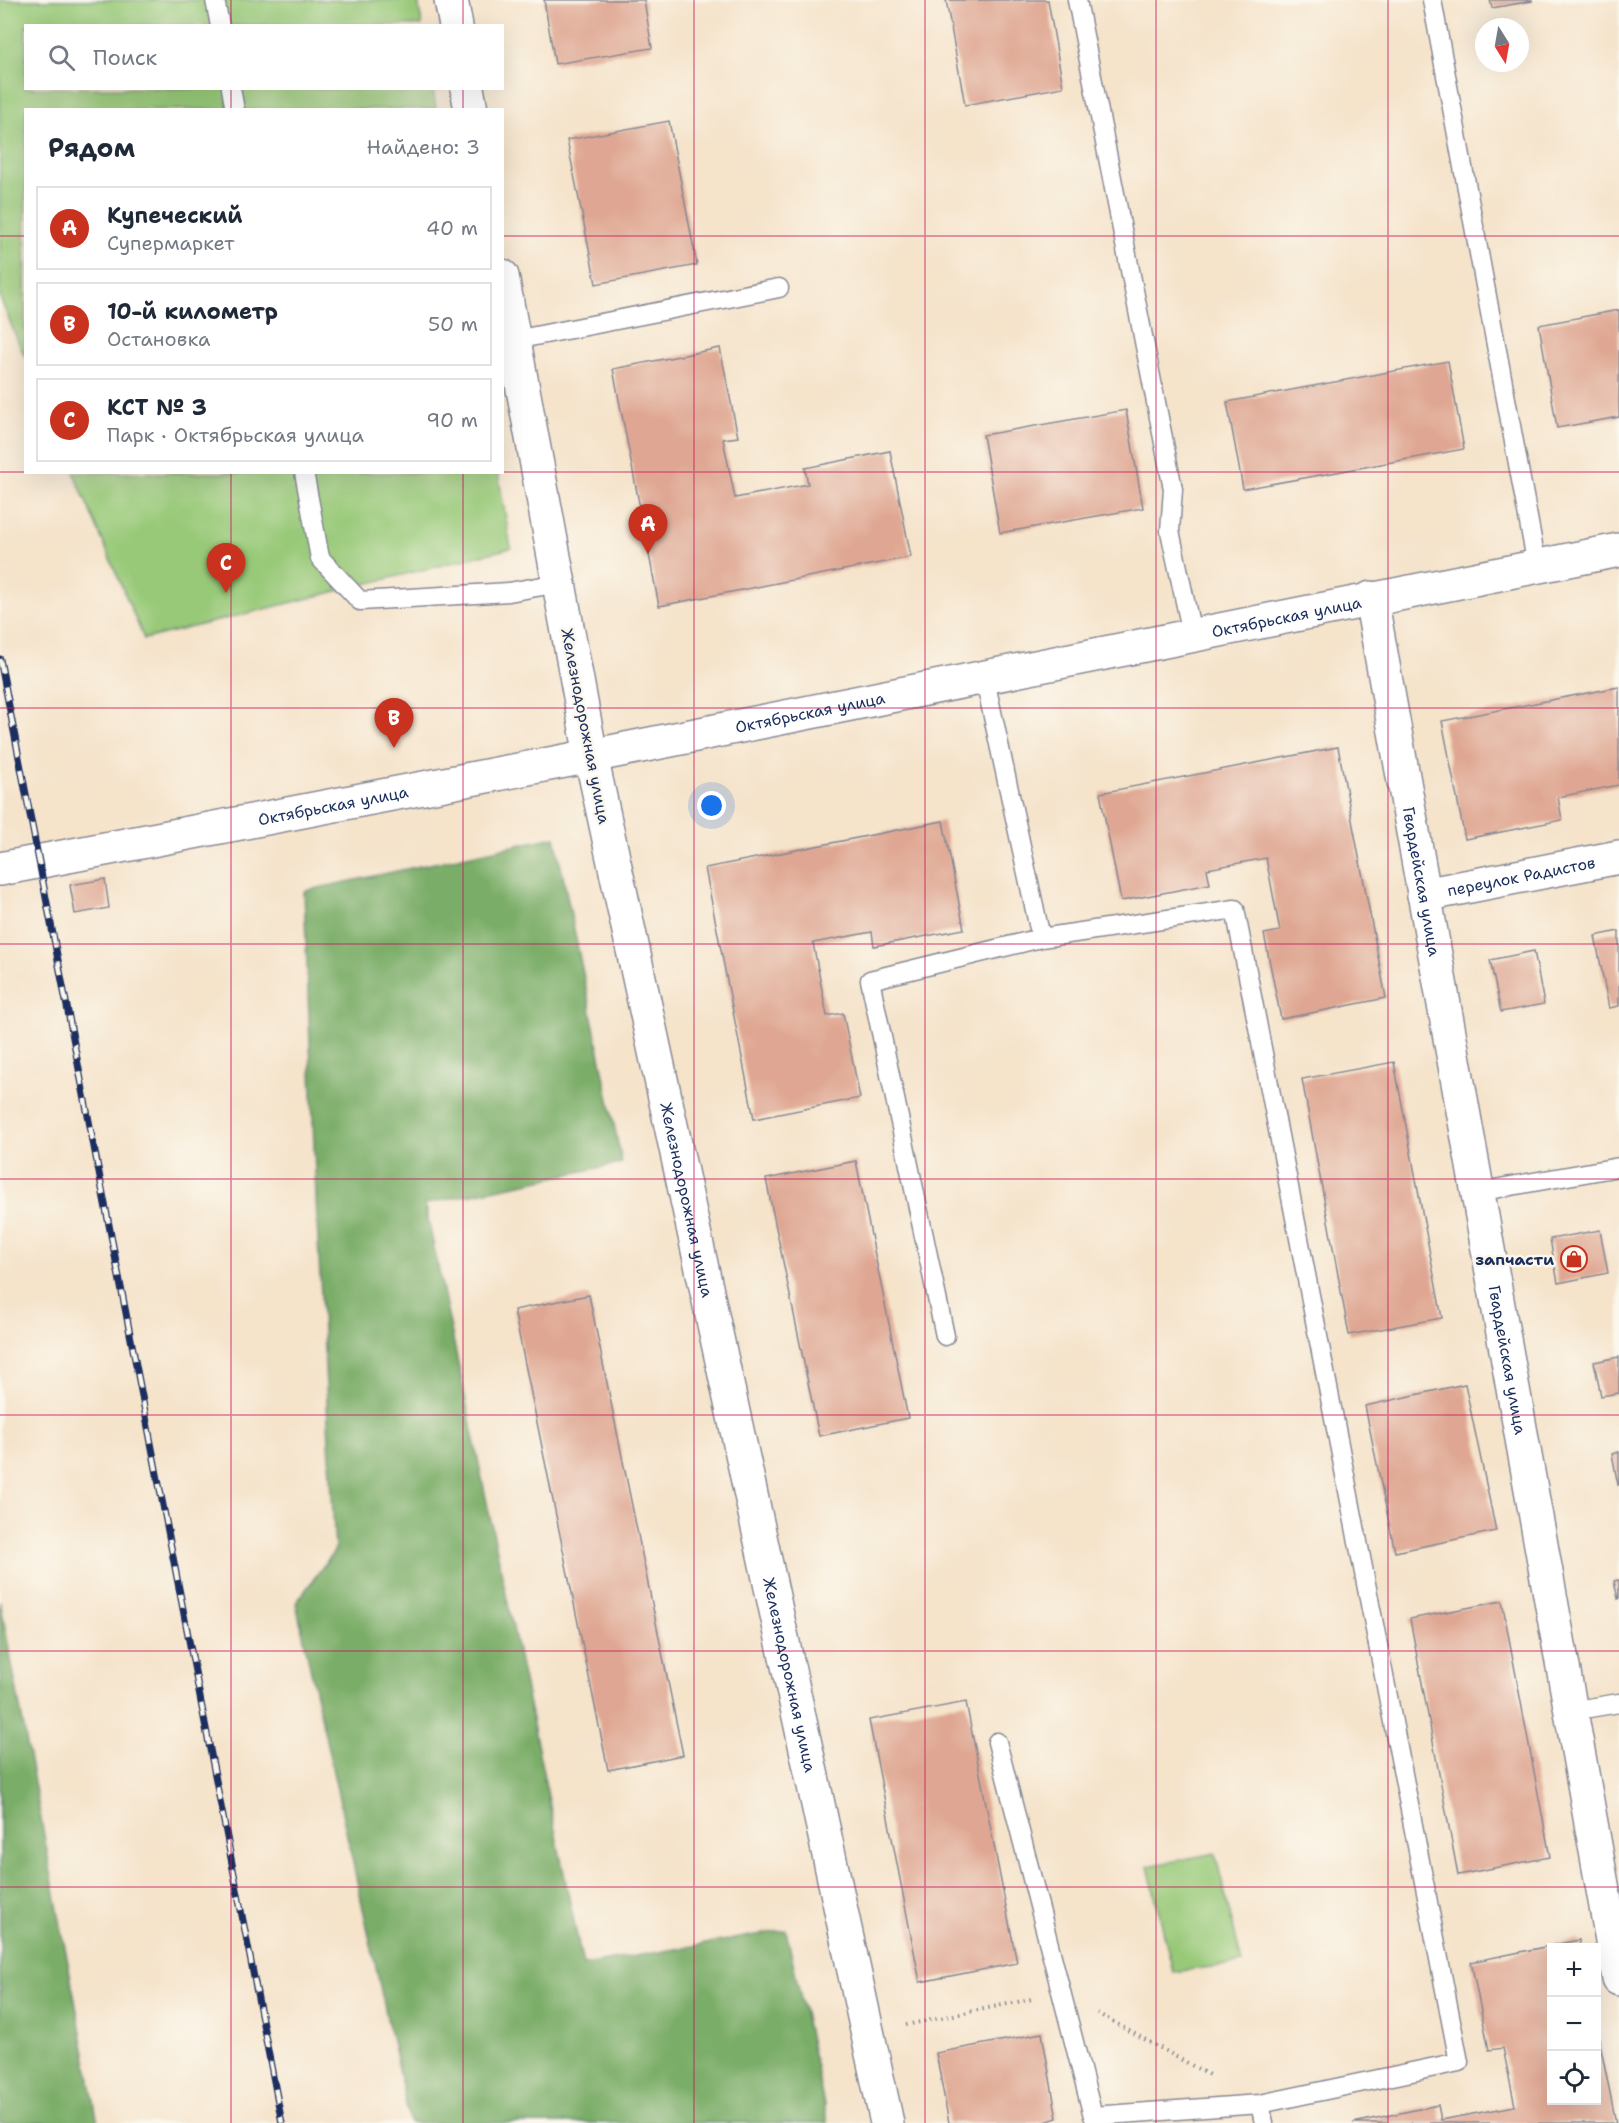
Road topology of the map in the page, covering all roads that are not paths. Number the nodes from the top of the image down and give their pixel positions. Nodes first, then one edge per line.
1 (215, 0) edge
2 (451, 0) edge
3 (1077, 0) edge
4 (1432, 0) edge
5 (220, 24) edge
6 (456, 24) edge
7 (231, 90) edge
8 (467, 90) edge
9 (236, 108) edge
10 (471, 108) edge
11 (504, 287) edge
12 (779, 288) dead end
13 (514, 340) junction
14 (304, 474) edge
15 (1619, 550) edge
16 (1537, 566) junction
17 (559, 584) junction
18 (1371, 598) junction
19 (1192, 634) junction
20 (984, 675) junction
21 (591, 756) junction
22 (1619, 857) edge
23 (0, 869) edge
24 (1424, 895) junction
25 (1041, 938) junction
26 (1619, 1167) edge
27 (1477, 1192) junction
28 (945, 1336) dead end
29 (1619, 1703) edge
30 (1571, 1711) junction
31 (997, 1742) dead end
32 (1619, 1979) edge
33 (1260, 2104) junction
34 (887, 2123) edge
35 (1264, 2123) edge

1 - 5 lane
2 - 6 street
3 - 19 lane
4 - 16 lane
7 - 9 lane
8 - 10 street
11 - 13 street, Железнодорожная улица
12 - 13 lane
13 - 17 street, Железнодорожная улица
14 - 17 lane
15 - 16 street, Октябрьская улица
16 - 18 street, Октябрьская улица
17 - 21 street, Железнодорожная улица
18 - 19 street, Октябрьская улица
18 - 24 street, Гвардейская улица
19 - 20 street, Октябрьская улица
20 - 21 street, Октябрьская улица
20 - 25 lane
21 - 23 street, Октябрьская улица
21 - 34 street, Железнодорожная улица
22 - 24 street, переулок Радистов
24 - 27 street, Гвардейская улица
25 - 28 lane
25 - 33 lane
26 - 27 lane
27 - 30 street, Гвардейская улица
29 - 30 lane
30 - 32 street, Гвардейская улица
31 - 33 lane
33 - 35 lane

